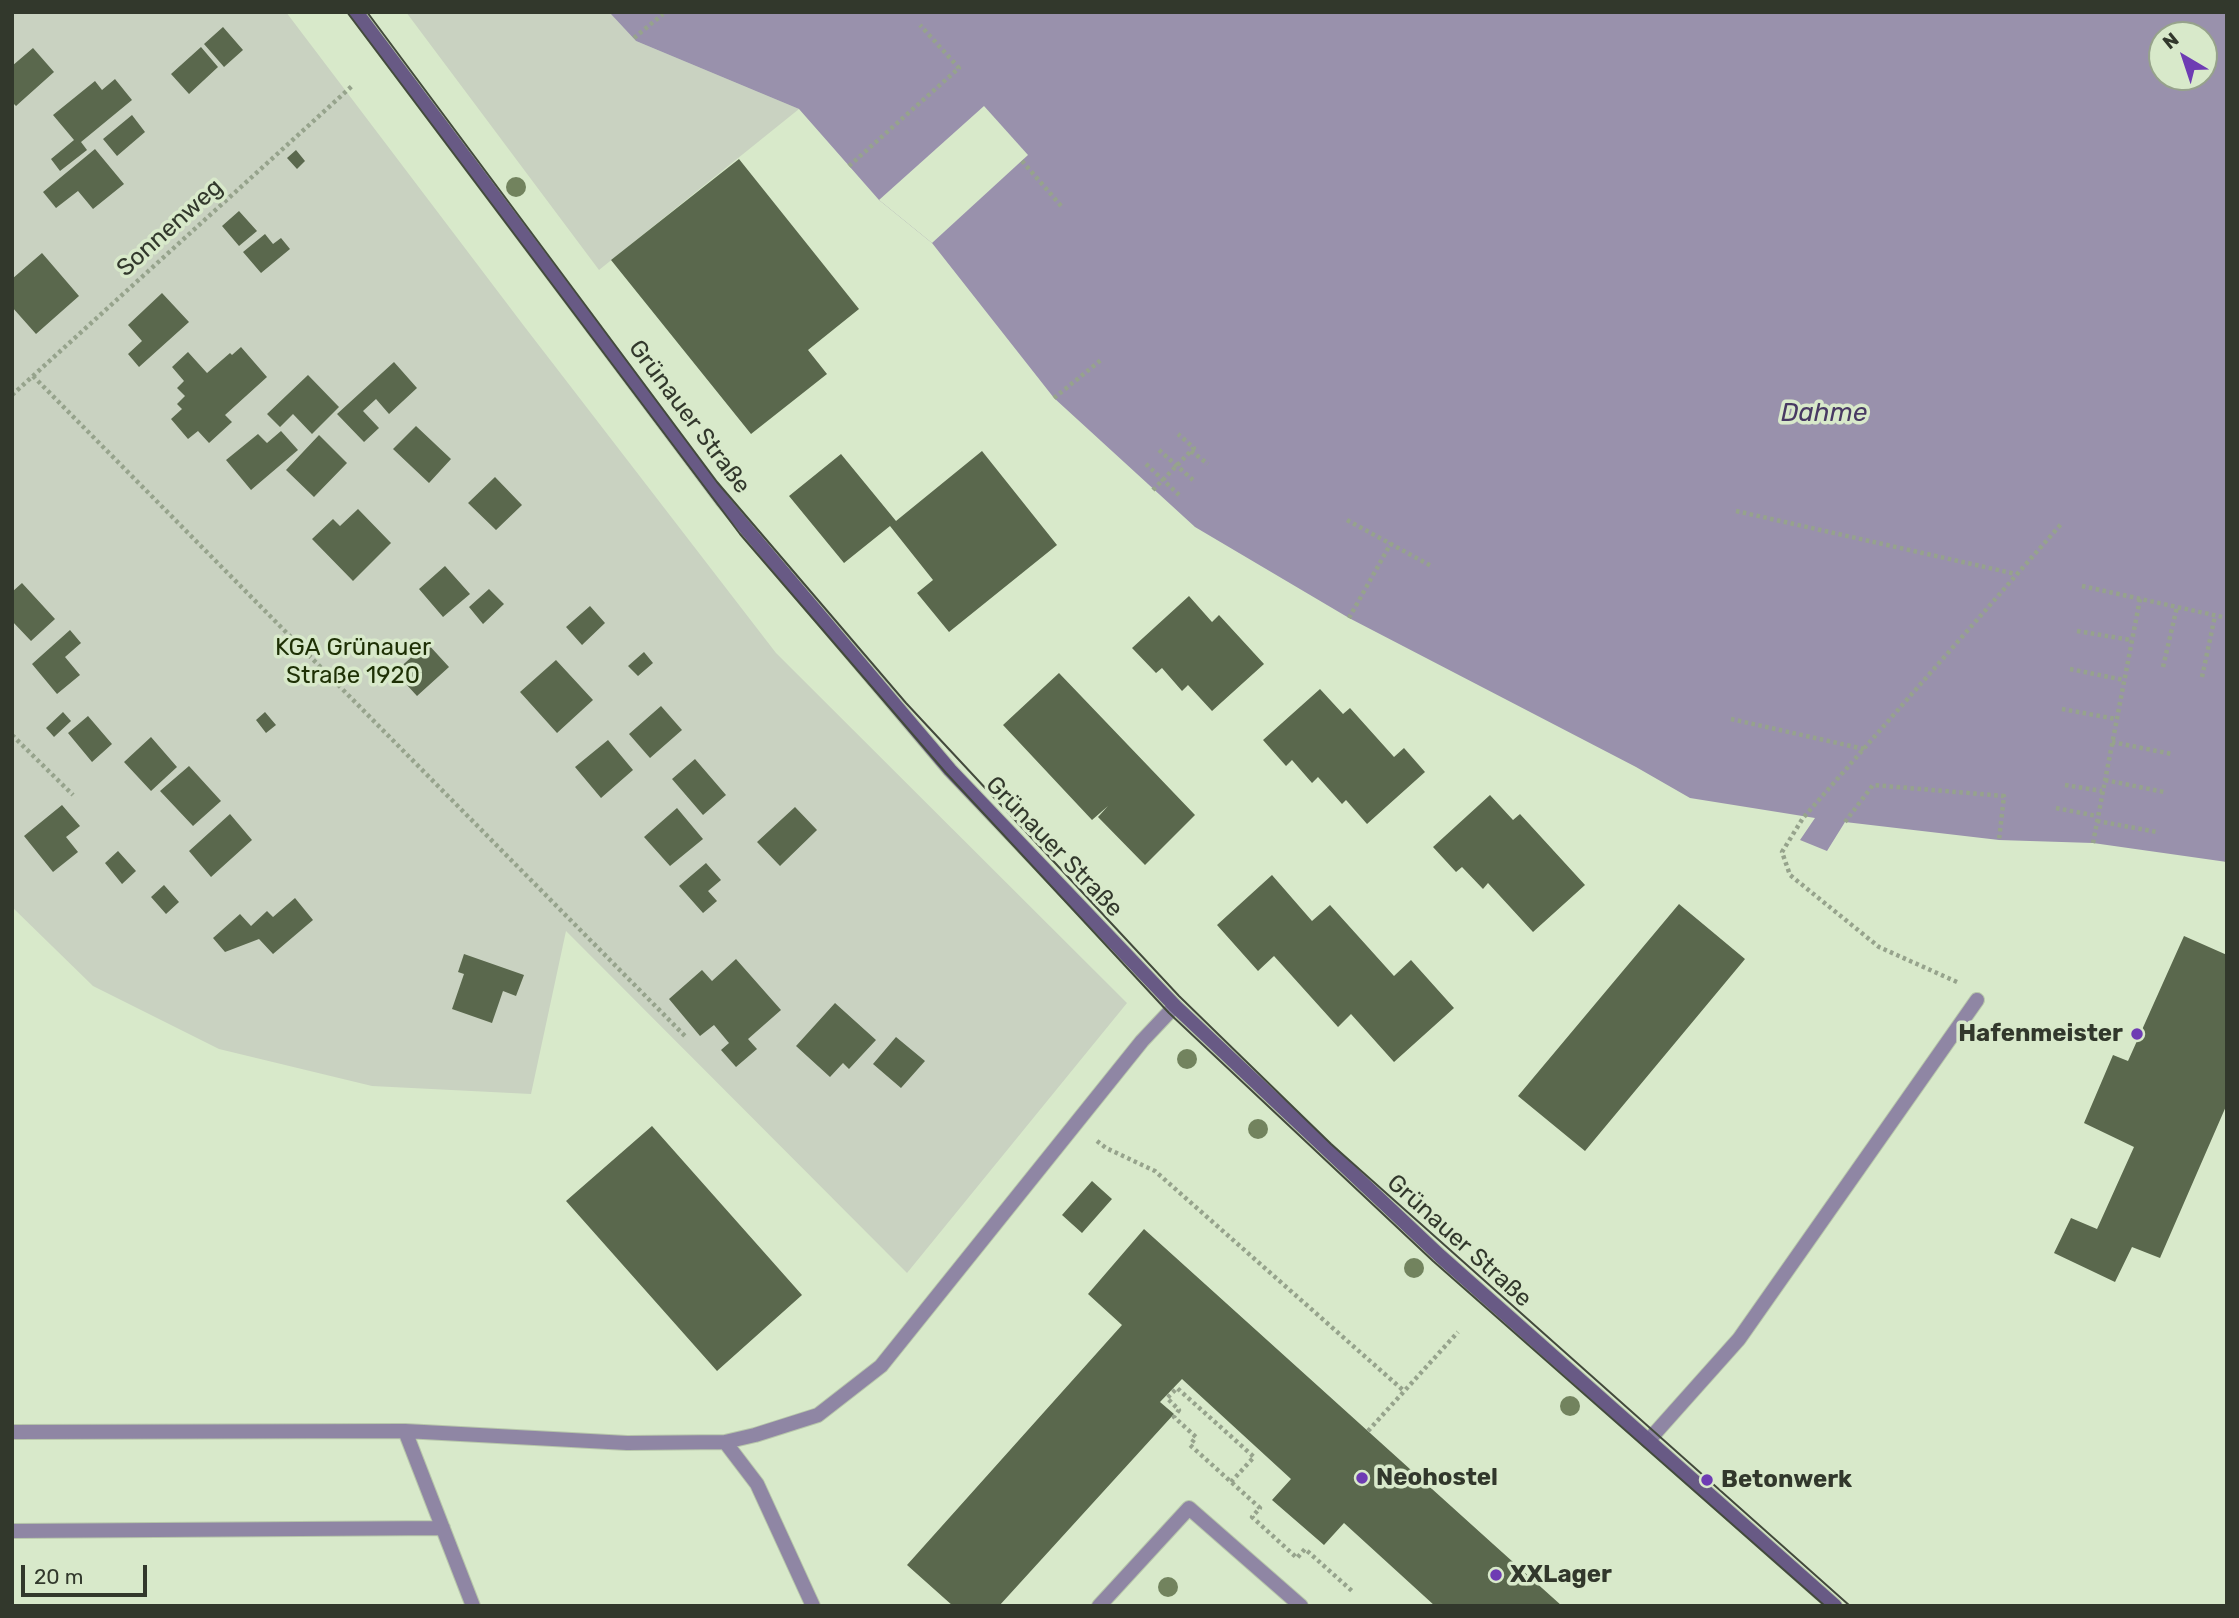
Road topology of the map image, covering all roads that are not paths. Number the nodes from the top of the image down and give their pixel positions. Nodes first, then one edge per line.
1 (356, 12) edge
2 (1977, 1000) road end
3 (1175, 1006) junction
4 (405, 1431) junction
5 (12, 1432) edge
6 (1648, 1441) junction
7 (724, 1442) junction
8 (443, 1528) junction
9 (12, 1531) edge
10 (473, 1606) edge
11 (813, 1606) edge
12 (1099, 1606) edge
13 (1301, 1606) edge
14 (1835, 1606) edge

1 - 3 main road, Grünauer Straße
2 - 6 lane
3 - 6 main road, Grünauer Straße
3 - 7 lane
4 - 5 lane
4 - 7 lane
4 - 8 lane
6 - 14 main road, Grünauer Straße
7 - 11 lane
8 - 9 lane
8 - 10 lane
12 - 13 lane

